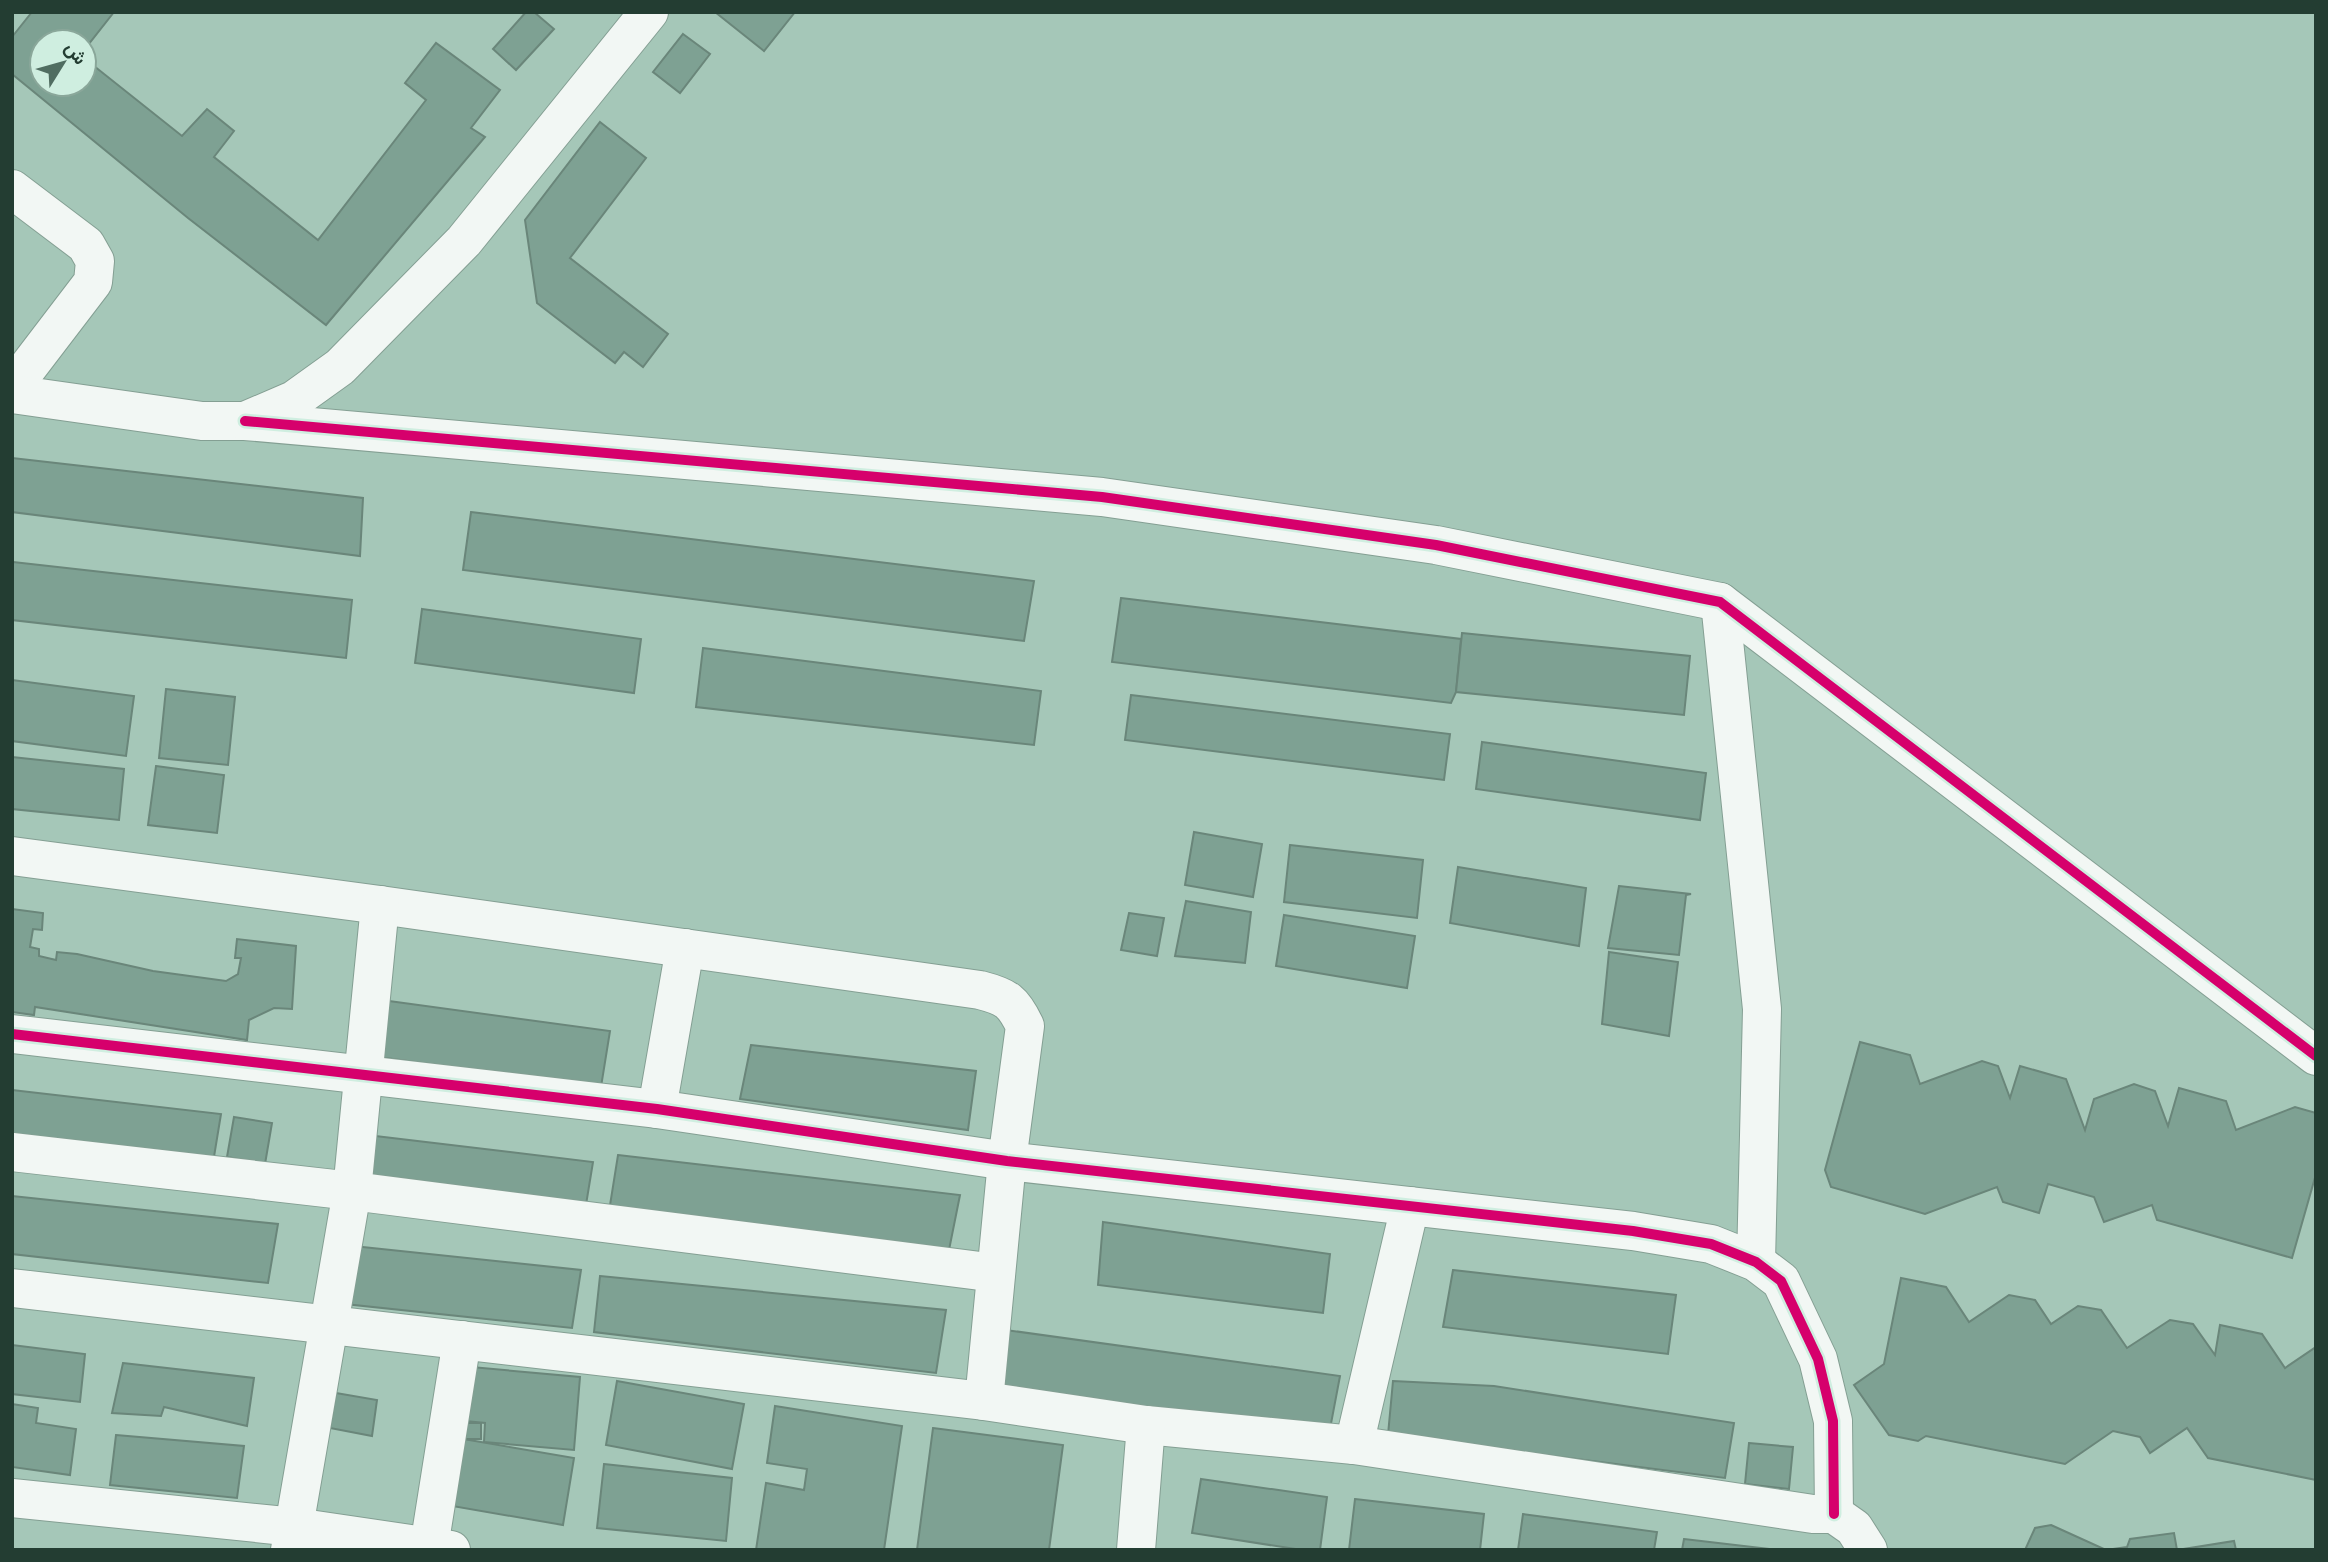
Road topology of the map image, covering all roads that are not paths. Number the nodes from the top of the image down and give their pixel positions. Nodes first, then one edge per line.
1 (649, 12) edge
2 (12, 189) edge
3 (12, 388) edge
4 (12, 394) edge
5 (245, 421) junction
6 (1720, 602) junction
7 (12, 856) edge
8 (380, 905) junction
9 (685, 948) junction
10 (12, 1034) edge
11 (2316, 1056) edge
12 (365, 1075) junction
13 (657, 1109) junction
14 (12, 1152) edge
15 (1007, 1160) junction
16 (352, 1191) junction
17 (1409, 1206) junction
18 (1756, 1262) junction
19 (996, 1273) junction
20 (12, 1288) edge
21 (330, 1325) junction
22 (462, 1340) junction
23 (984, 1401) junction
24 (1146, 1425) junction
25 (1354, 1445) junction
26 (12, 1498) edge
27 (1834, 1514) junction
28 (292, 1539) edge
29 (440, 1548) edge
30 (1136, 1550) edge
31 (1868, 1550) edge

1 - 5 street
2 - 3 street
4 - 5 street
5 - 6 street
6 - 11 street
6 - 18 street
7 - 8 street
8 - 9 street
8 - 12 street
9 - 13 street
9 - 15 street
10 - 12 street
12 - 13 street
12 - 16 street
13 - 15 street
14 - 16 street
15 - 17 street
15 - 19 street
16 - 19 street
16 - 21 street
17 - 18 street
17 - 25 street
18 - 27 street
19 - 23 street
20 - 21 street
21 - 22 street
21 - 28 street
22 - 23 street
22 - 29 street
23 - 24 street
24 - 25 street
24 - 30 street
25 - 27 street
26 - 28 street
27 - 31 street
28 - 29 street

